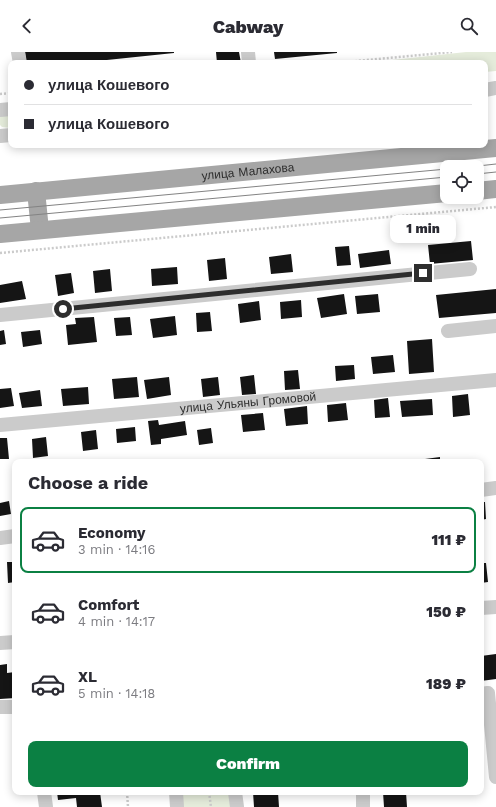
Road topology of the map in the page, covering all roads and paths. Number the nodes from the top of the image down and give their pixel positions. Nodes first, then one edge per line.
1 (452, 52) edge
2 (367, 60) edge
3 (496, 148) edge
4 (496, 189) edge
5 (484, 190) edge
6 (36, 191) junction
7 (0, 195) edge
8 (440, 195) edge
9 (496, 207) edge
10 (40, 230) junction
11 (0, 234) edge
12 (0, 253) edge
13 (470, 269) dead end
14 (0, 315) edge
15 (496, 326) edge
16 (448, 330) dead end
17 (496, 380) edge
18 (0, 425) edge
19 (496, 488) edge
20 (484, 490) edge
21 (12, 536) edge
22 (0, 538) edge
23 (496, 606) edge
24 (484, 608) edge
25 (12, 642) edge
26 (0, 643) edge
27 (488, 693) edge
28 (0, 707) edge
29 (12, 707) edge
30 (496, 777) edge
31 (44, 795) edge
32 (127, 795) edge
33 (176, 795) edge
34 (209, 795) edge
35 (235, 795) edge
36 (363, 795) edge
37 (46, 807) edge
38 (128, 807) edge
39 (177, 807) edge
40 (211, 807) edge
41 (236, 807) edge
42 (363, 807) edge

1 - 2 path
3 - 6 main road, улица Малахова
4 - 5 main road
6 - 7 main road, улица Малахова
6 - 10 main road
8 - 10 main road
9 - 12 path
10 - 11 main road
13 - 14 street
15 - 16 street
17 - 18 street, улица Ульяны Громовой
19 - 20 street
21 - 22 street
23 - 24 street
25 - 26 street
27 - 30 street
28 - 29 street
31 - 37 street
32 - 38 path
33 - 39 street
34 - 40 path
35 - 41 street
36 - 42 street

